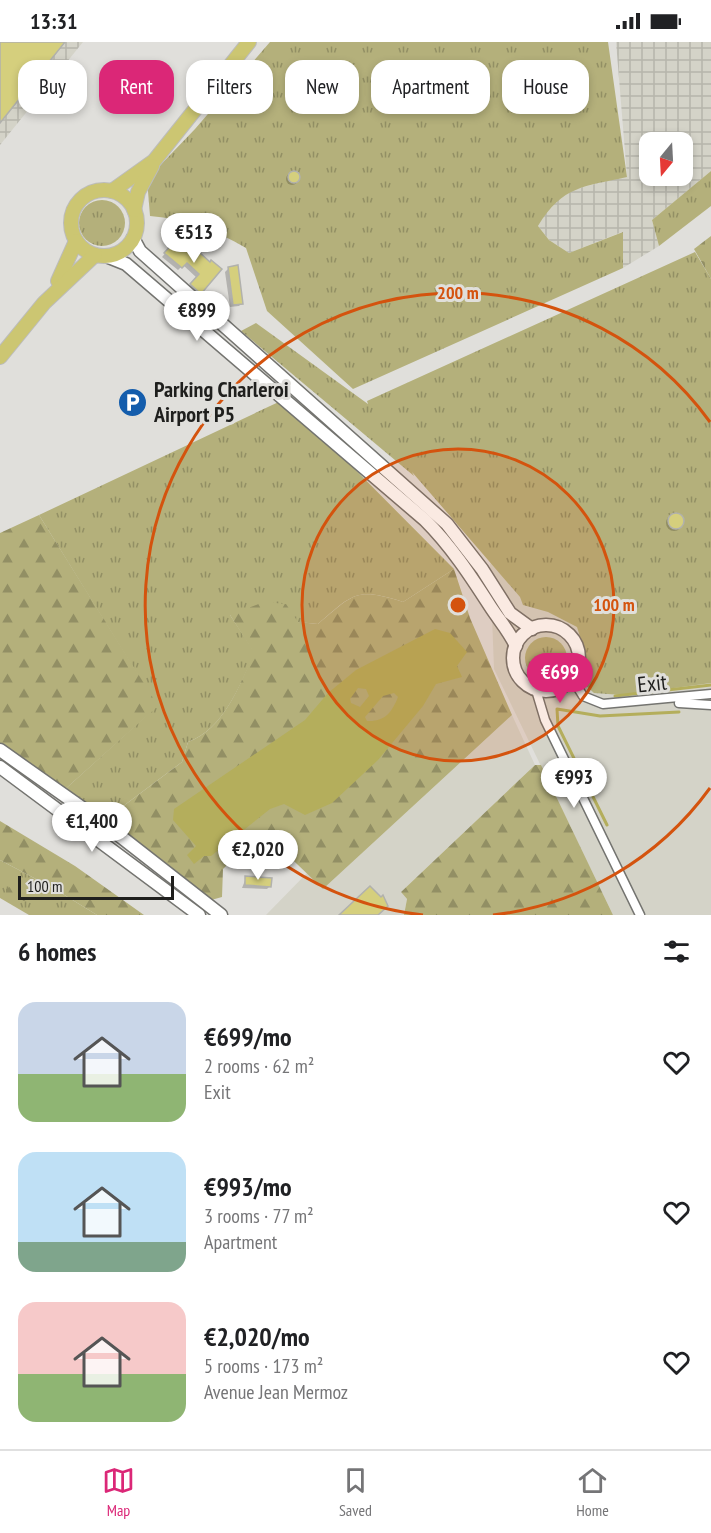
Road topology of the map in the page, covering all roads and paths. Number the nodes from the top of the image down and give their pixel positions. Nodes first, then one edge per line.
1 (249, 42) edge
2 (154, 161) junction
3 (112, 191) junction
4 (134, 210) junction
5 (133, 238) junction
6 (76, 241) junction
7 (100, 255) junction
8 (44, 303) junction
9 (0, 357) edge
10 (532, 629) junction
11 (516, 646) junction
12 (572, 678) junction
13 (536, 690) junction
14 (711, 694) edge
15 (638, 702) junction
16 (711, 705) edge
17 (0, 750) edge
18 (0, 767) edge
19 (199, 915) edge
20 (221, 915) edge
21 (640, 915) edge

1 - 2 main road
2 - 3 main road
2 - 4 main road
3 - 4 main road
3 - 6 main road
4 - 5 main road
5 - 7 main road
5 - 10 street
6 - 7 main road
6 - 8 main road
7 - 8 main road
7 - 11 street
8 - 9 main road
10 - 11 street
10 - 12 street
11 - 13 street
12 - 13 street
12 - 15 street, Exit
13 - 21 street
14 - 15 street, Exit
15 - 16 street
17 - 20 street
18 - 19 street

